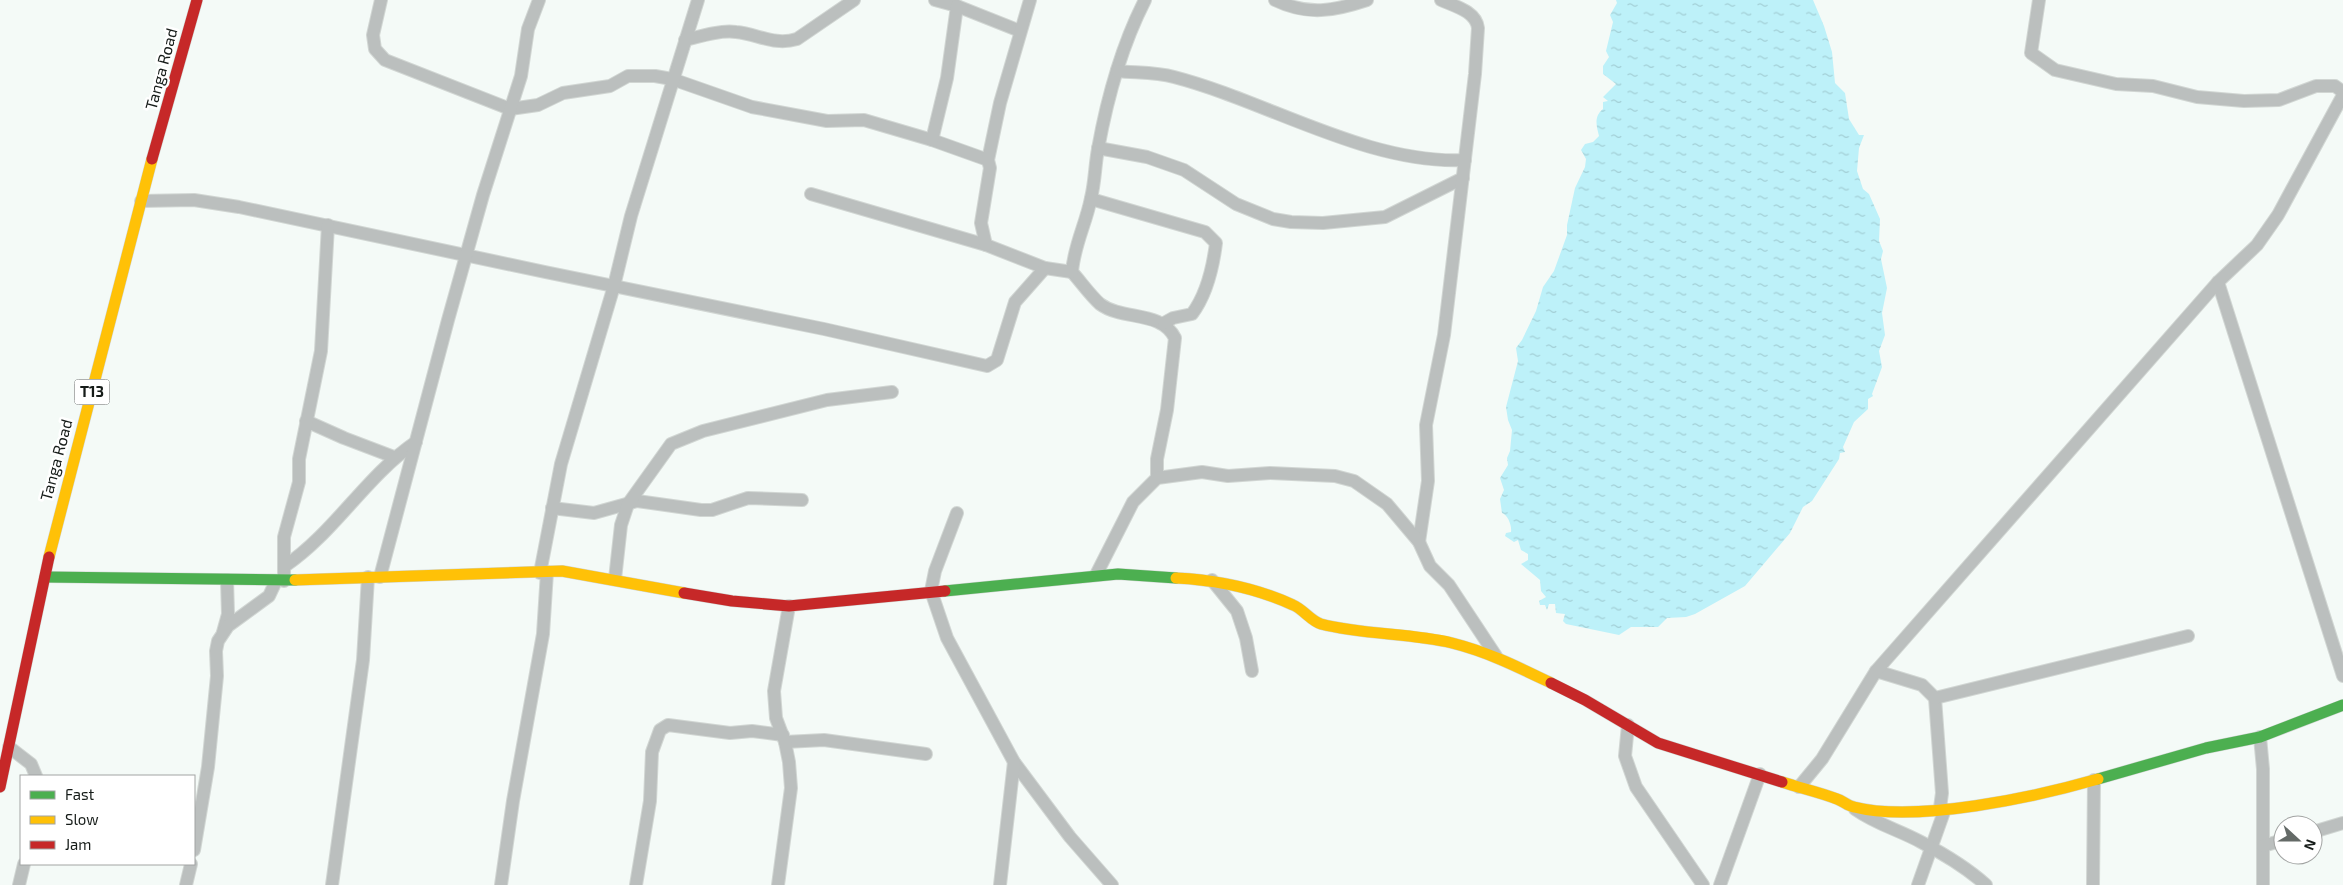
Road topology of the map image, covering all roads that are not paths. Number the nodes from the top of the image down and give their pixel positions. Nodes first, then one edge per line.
1 (197, 0) edge
2 (382, 0) edge
3 (538, 0) edge
4 (698, 0) edge
5 (854, 0) edge
6 (935, 0) edge
7 (1030, 0) edge
8 (1145, 0) edge
9 (1275, 0) edge
10 (1367, 0) edge
11 (1441, 0) edge
12 (2039, 0) edge
13 (957, 6) junction
14 (1020, 31) junction
15 (685, 40) junction
16 (1118, 71) junction
17 (672, 79) junction
18 (2343, 94) edge
19 (510, 109) junction
20 (932, 140) junction
21 (1098, 148) junction
22 (988, 160) junction
23 (1465, 160) junction
24 (1463, 178) junction
25 (811, 194) dead end
26 (1091, 199) junction
27 (141, 201) junction
28 (328, 225) junction
29 (986, 245) junction
30 (468, 255) junction
31 (1045, 268) junction
32 (1072, 272) junction
33 (2218, 282) junction
34 (614, 286) junction
35 (1164, 324) junction
36 (892, 392) dead end
37 (306, 421) junction
38 (416, 442) junction
39 (394, 457) junction
40 (1157, 478) junction
41 (802, 500) dead end
42 (628, 504) junction
43 (552, 508) junction
44 (958, 513) dead end
45 (1419, 542) junction
46 (285, 566) junction
47 (543, 572) junction
48 (1096, 575) junction
49 (45, 577) junction
50 (374, 577) junction
51 (615, 579) junction
52 (227, 580) junction
53 (1212, 580) junction
54 (280, 581) junction
55 (931, 591) junction
56 (789, 606) junction
57 (222, 633) junction
58 (2188, 636) dead end
59 (1496, 656) junction
60 (1876, 671) junction
61 (1252, 672) dead end
62 (2343, 676) edge
63 (1935, 698) junction
64 (2343, 705) edge
65 (1628, 725) junction
66 (2260, 737) junction
67 (784, 739) junction
68 (9, 747) junction
69 (926, 754) dead end
70 (1014, 762) junction
71 (1760, 774) junction
72 (36, 775) edge
73 (2094, 780) junction
74 (0, 787) edge
75 (1799, 787) junction
76 (1853, 807) junction
77 (1945, 809) junction
78 (2343, 823) edge
79 (2323, 829) edge
80 (2273, 843) edge
81 (195, 844) edge
82 (2263, 846) junction
83 (1931, 848) junction
84 (24, 865) edge
85 (191, 865) edge
86 (19, 885) edge
87 (186, 885) edge
88 (332, 885) edge
89 (501, 885) edge
90 (636, 885) edge
91 (778, 885) edge
92 (1000, 885) edge
93 (1112, 885) edge
94 (1703, 885) edge
95 (1720, 885) edge
96 (1918, 885) edge
97 (1986, 885) edge
98 (2093, 885) edge
99 (2262, 885) edge

1 - 27 main road, Tanga Road / T13
2 - 19 street
3 - 19 street
4 - 15 street
5 - 15 street
6 - 13 street
7 - 14 street
8 - 16 street
9 - 10 street
11 - 23 street
12 - 18 street
13 - 14 street
13 - 20 street
14 - 22 street
15 - 17 street
16 - 21 street
16 - 23 street
17 - 19 street
17 - 20 street
17 - 34 street
18 - 33 street
19 - 30 street
20 - 22 street
21 - 24 street
21 - 26 street
22 - 29 street
23 - 24 street
24 - 45 street
25 - 29 street
26 - 32 street
26 - 35 street
27 - 28 street
27 - 49 main road, Tanga Road / T13
28 - 30 street
28 - 37 street
29 - 31 street
30 - 34 street
30 - 38 street
31 - 32 street
31 - 34 street
32 - 35 street
33 - 60 street
33 - 62 street
34 - 43 street
35 - 40 street
36 - 42 street
37 - 39 street
37 - 46 street
38 - 39 street
38 - 50 street
39 - 46 street
40 - 45 street
40 - 48 street
41 - 42 street
42 - 43 street
42 - 51 street
43 - 47 street
44 - 55 street
45 - 59 street
46 - 54 street
47 - 50 main road
47 - 51 main road
47 - 89 street
48 - 53 main road
48 - 55 main road
49 - 52 main road
49 - 68 main road, Tanga Road / T13
50 - 54 main road
50 - 88 street
51 - 56 main road
52 - 54 main road
52 - 57 street
53 - 59 main road
53 - 61 street
54 - 57 street
55 - 56 main road
55 - 70 street
56 - 67 street
57 - 81 street
58 - 63 street
59 - 65 main road
60 - 63 street
60 - 75 street
63 - 77 street
64 - 66 main road
65 - 71 main road
65 - 94 street
66 - 73 main road
66 - 82 street
67 - 69 street
67 - 90 street
67 - 91 street
68 - 72 street
68 - 74 main road, Tanga Road / T13
70 - 92 street
70 - 93 street
71 - 75 main road
71 - 95 street
73 - 77 main road
73 - 98 street
75 - 76 main road
76 - 77 main road
76 - 83 street
77 - 83 street
78 - 79 street
80 - 82 street
82 - 99 street
83 - 96 street
83 - 97 street
84 - 86 street
85 - 87 street

